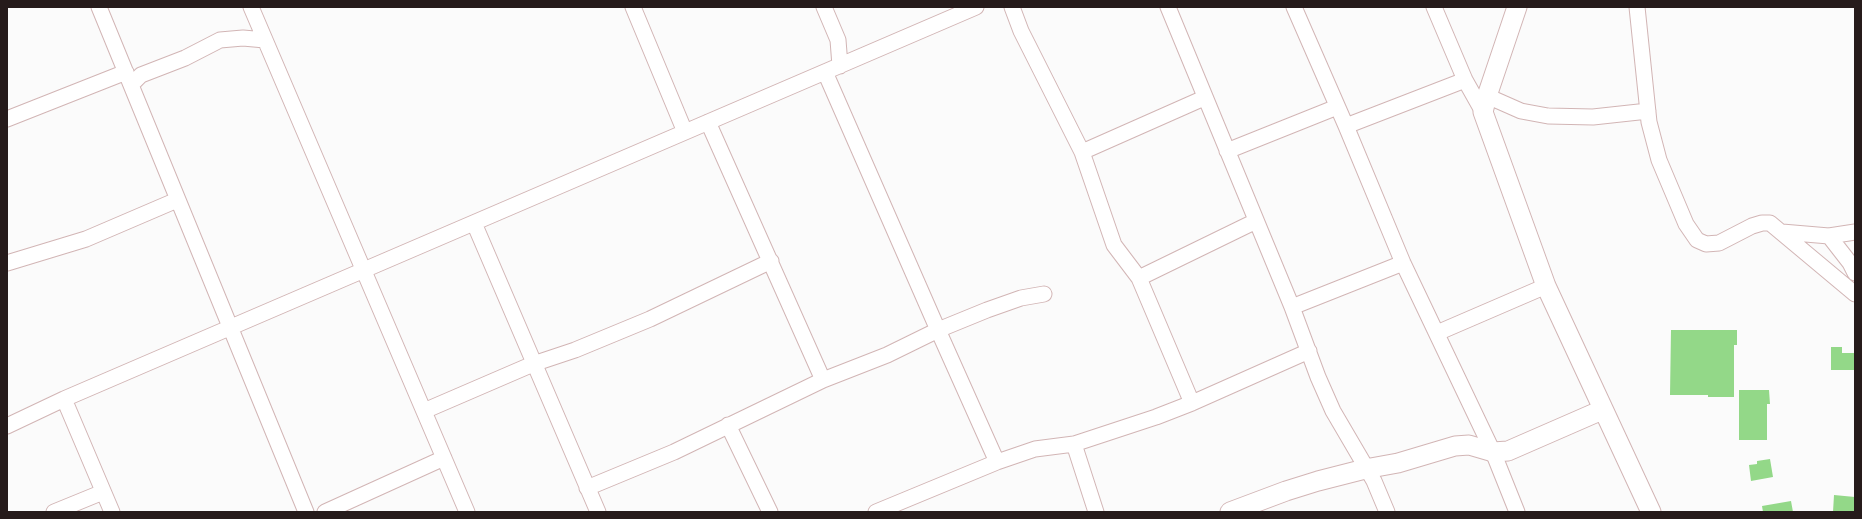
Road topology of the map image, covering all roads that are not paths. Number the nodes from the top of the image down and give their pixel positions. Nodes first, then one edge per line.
1 (98, 7) edge
2 (251, 7) edge
3 (633, 7) edge
4 (824, 7) edge
5 (976, 7) edge
6 (1012, 7) edge
7 (1168, 7) edge
8 (1294, 7) edge
9 (1434, 7) edge
10 (1517, 7) edge
11 (1636, 7) edge
12 (265, 40) junction
13 (838, 40) junction
14 (865, 55) junction
15 (840, 66) junction
16 (826, 72) junction
17 (128, 79) junction
18 (1465, 80) junction
19 (1204, 98) junction
20 (1485, 104) junction
21 (1337, 107) junction
22 (1648, 111) junction
23 (7, 119) edge
24 (708, 122) junction
25 (1346, 126) junction
26 (685, 132) junction
27 (1227, 151) junction
28 (1082, 152) junction
29 (177, 200) junction
30 (1256, 221) junction
31 (474, 223) junction
32 (1782, 232) junction
33 (1855, 232) edge
34 (1829, 236) junction
35 (771, 261) junction
36 (7, 263) edge
37 (1403, 263) junction
38 (1853, 265) edge
39 (364, 271) junction
40 (1834, 277) junction
41 (1139, 278) junction
42 (1546, 286) junction
43 (1044, 294) dead end
44 (1855, 294) edge
45 (1292, 307) junction
46 (229, 328) junction
47 (938, 330) junction
48 (1437, 333) junction
49 (1309, 351) junction
50 (533, 364) junction
51 (823, 380) junction
52 (64, 399) junction
53 (1192, 403) junction
54 (1602, 410) junction
55 (424, 411) junction
56 (728, 425) junction
57 (7, 426) edge
58 (1074, 444) junction
59 (1493, 452) junction
60 (444, 458) junction
61 (997, 462) junction
62 (1366, 469) junction
63 (587, 488) junction
64 (103, 492) junction
65 (54, 512) edge
66 (112, 512) edge
67 (306, 512) edge
68 (325, 512) edge
69 (467, 512) edge
70 (598, 512) edge
71 (770, 512) edge
72 (876, 512) edge
73 (1096, 512) edge
74 (1231, 512) edge
75 (1387, 512) edge
76 (1517, 512) edge
77 (1650, 512) edge

1 - 17 street
2 - 12 street
3 - 26 street
4 - 13 street
5 - 14 street
6 - 28 street
7 - 19 street
8 - 21 street
9 - 18 street
10 - 20 street
11 - 22 street
12 - 17 street
12 - 39 street
13 - 14 street
13 - 15 street
14 - 15 street
15 - 16 street
16 - 24 street
16 - 47 street
17 - 23 street
17 - 29 street
18 - 20 street
18 - 25 street
19 - 27 street
19 - 28 street
20 - 22 street
20 - 42 street
21 - 25 street
21 - 27 street
22 - 32 street
24 - 26 street
24 - 35 street
25 - 37 street
26 - 31 street
27 - 30 street
28 - 41 street
29 - 36 street
29 - 46 street
30 - 41 street
30 - 45 street
31 - 39 street
31 - 50 street
32 - 34 street
32 - 40 street
33 - 34 street
34 - 38 street
35 - 50 street
35 - 51 street
37 - 45 street
37 - 48 street
38 - 40 street
39 - 46 street
39 - 55 street
40 - 44 street
41 - 53 street
42 - 48 street
42 - 54 street
43 - 47 street
45 - 49 street
46 - 52 street
46 - 67 street
47 - 51 street
47 - 61 street
48 - 59 street
49 - 53 street
49 - 62 street
50 - 55 street
50 - 63 street
51 - 56 street
52 - 57 street
52 - 64 street
53 - 58 street
54 - 59 street
54 - 77 street
55 - 60 street
56 - 63 street
56 - 71 street
58 - 61 street
58 - 73 street
59 - 62 street
59 - 76 street
60 - 68 street
60 - 69 street
61 - 72 street
62 - 74 street
62 - 75 street
63 - 70 street
64 - 65 street
64 - 66 street

